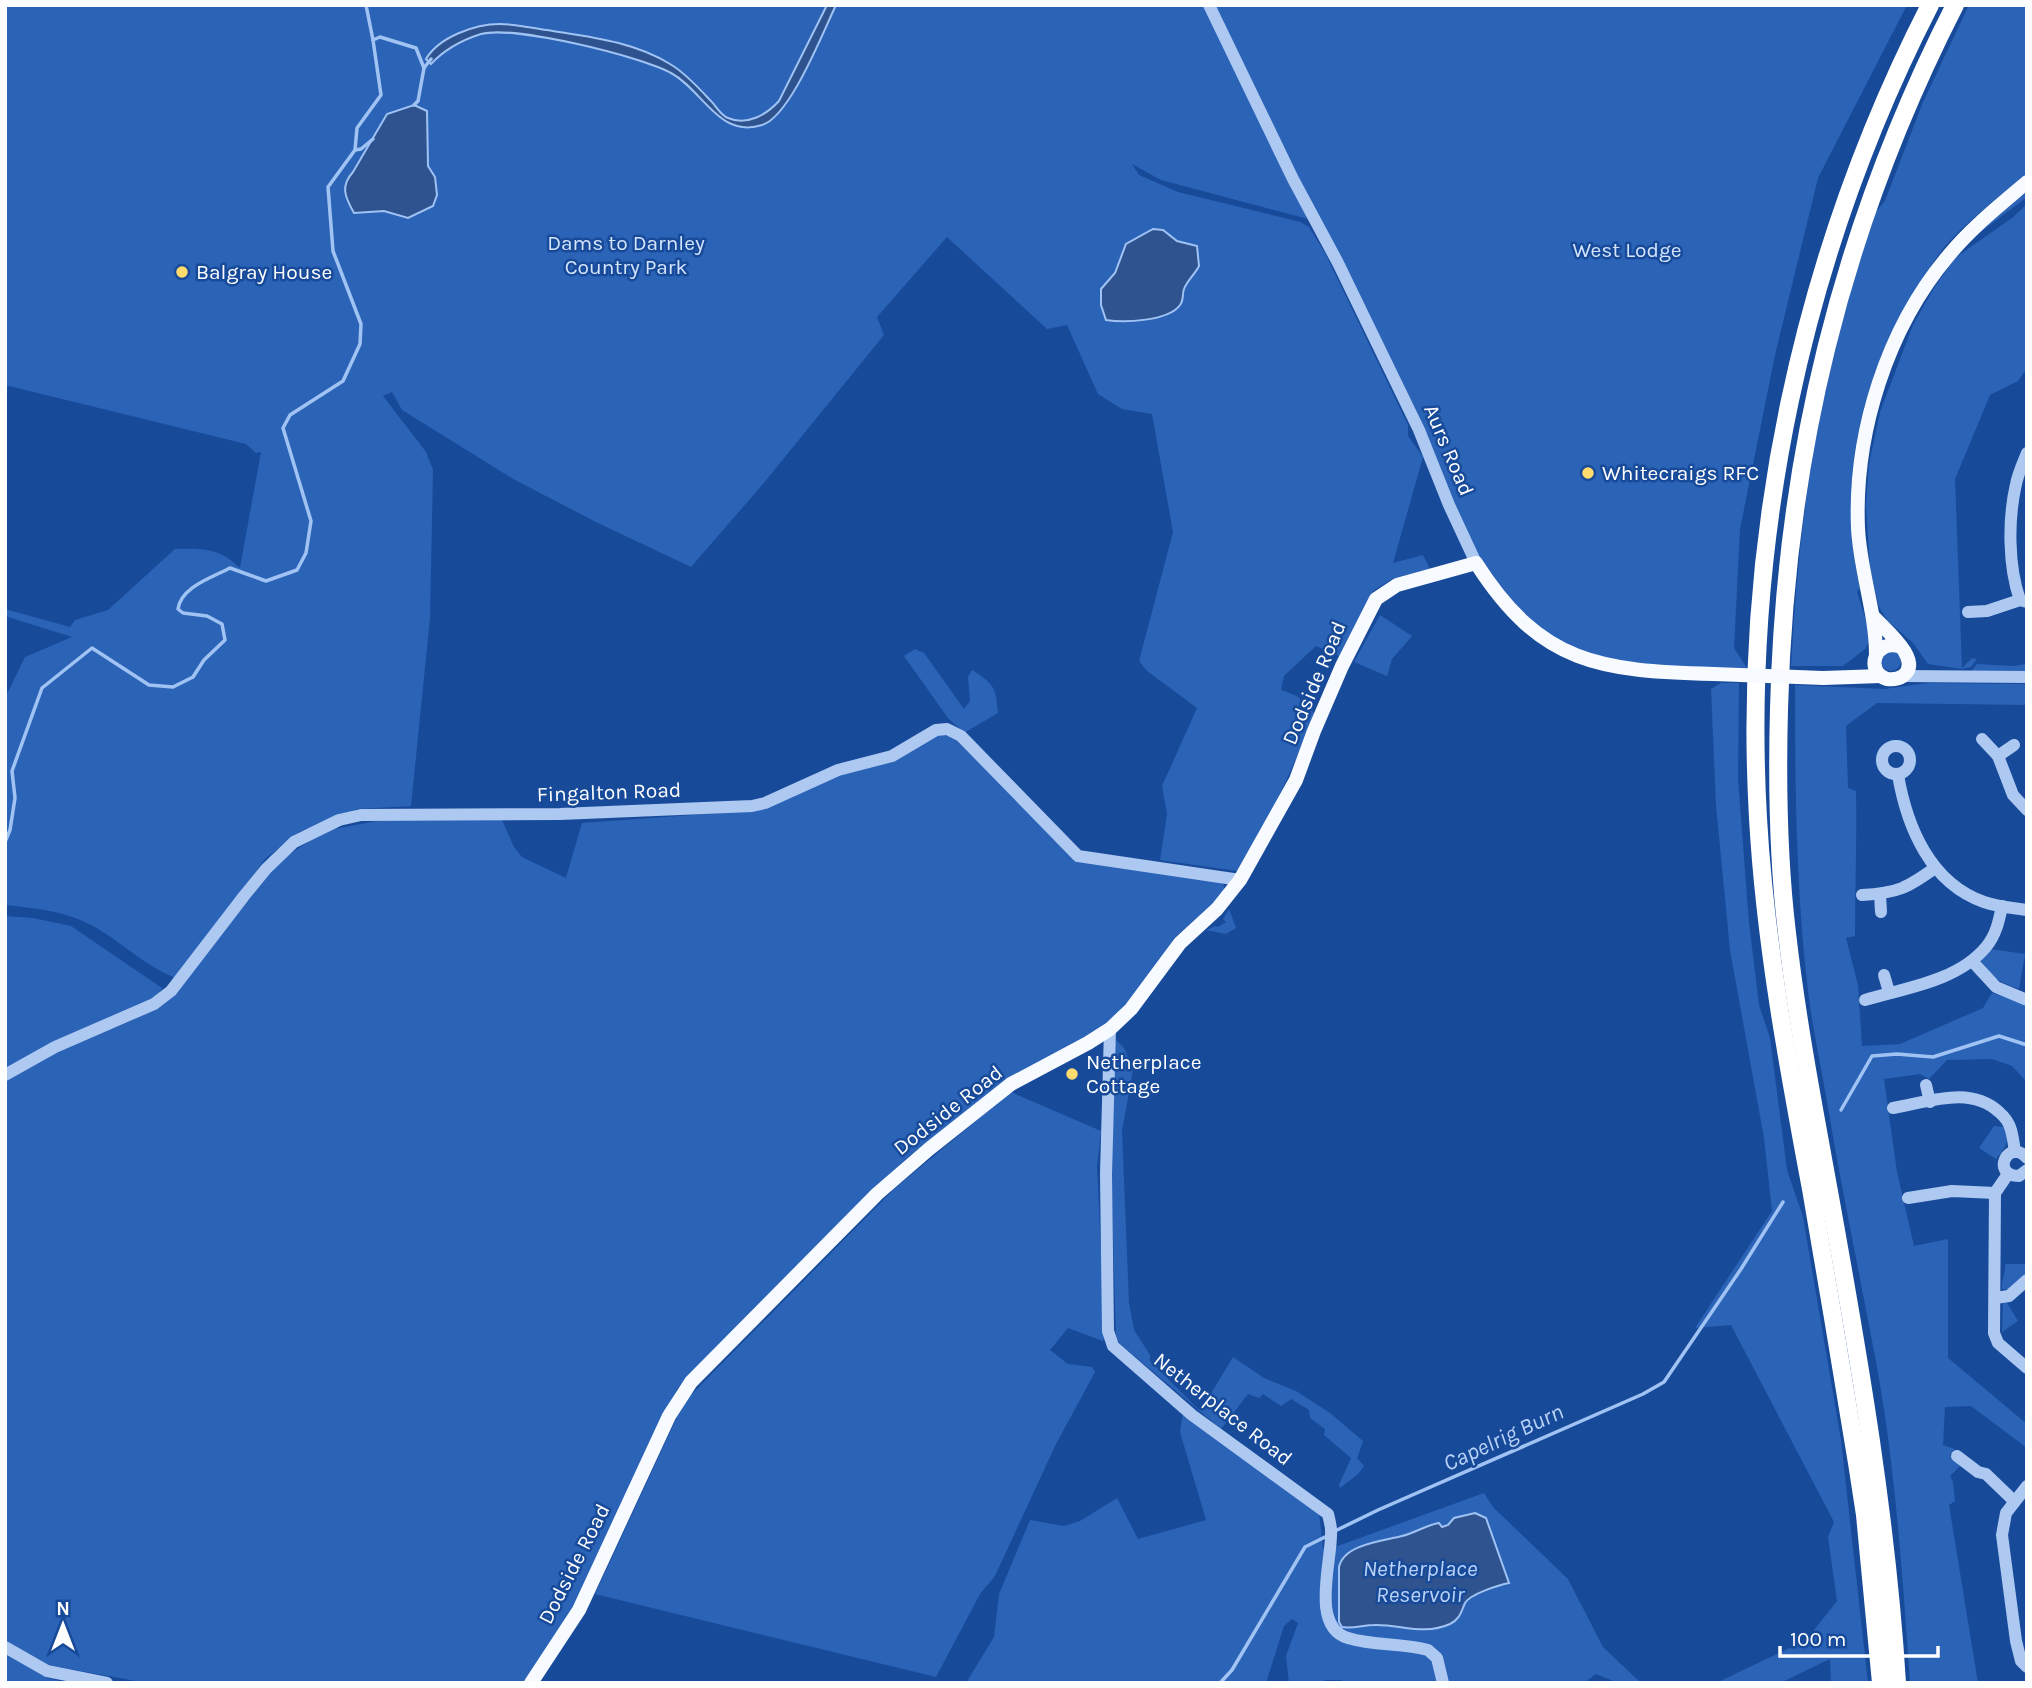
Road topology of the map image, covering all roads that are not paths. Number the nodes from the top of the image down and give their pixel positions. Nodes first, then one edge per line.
1 (1209, 5) edge
2 (1930, 5) edge
3 (1955, 5) edge
4 (2027, 182) edge
5 (2027, 453) edge
6 (1476, 563) junction
7 (2024, 601) edge
8 (1968, 612) dead end
9 (1872, 614) junction
10 (1905, 651) junction
11 (1875, 657) junction
12 (1881, 676) junction
13 (1903, 676) junction
14 (2027, 677) edge
15 (1823, 678) junction
16 (1942, 678) junction
17 (1982, 739) dead end
18 (2014, 745) dead end
19 (1998, 756) junction
20 (1898, 775) dead end
21 (2027, 810) edge
22 (1935, 868) junction
23 (1240, 880) junction
24 (1880, 894) junction
25 (1862, 895) dead end
26 (2002, 906) junction
27 (2027, 910) edge
28 (1881, 912) dead end
29 (1972, 961) junction
30 (1884, 975) dead end
31 (1889, 992) junction
32 (1865, 1000) dead end
33 (2027, 1000) edge
34 (1110, 1029) junction
35 (5, 1075) edge
36 (1926, 1085) dead end
37 (1930, 1101) junction
38 (1894, 1108) dead end
39 (2021, 1155) edge
40 (2027, 1170) edge
41 (2008, 1174) junction
42 (1962, 1177) dead end
43 (1962, 1191) junction
44 (1995, 1193) junction
45 (1908, 1198) dead end
46 (2027, 1280) edge
47 (1995, 1298) junction
48 (2027, 1368) edge
49 (1961, 1464) dead end
50 (2027, 1486) edge
51 (2014, 1501) junction
52 (5, 1647) edge
53 (2027, 1667) edge
54 (107, 1683) edge
55 (531, 1683) edge
56 (1443, 1683) edge
57 (1881, 1683) edge
58 (1897, 1683) edge

1 - 6 street, Aurs Road
2 - 57 highway
3 - 58 highway
4 - 9 main road
5 - 7 street
6 - 15 main road, Aurs Road, bridge
6 - 23 main road, Dodside Road
7 - 8 street
9 - 10 main road
9 - 11 main road
10 - 11 main road
10 - 13 main road
10 - 16 street
11 - 12 main road
11 - 15 main road, Aurs Road
12 - 13 main road
12 - 15 main road, Aurs Road
13 - 16 street
14 - 16 street
17 - 19 street
18 - 19 street
19 - 21 street
20 - 22 street
22 - 24 street
22 - 26 street
23 - 34 main road, Dodside Road
23 - 35 street, Fingalton Road
24 - 25 street
24 - 28 street
26 - 27 street
26 - 29 street
29 - 31 street
29 - 33 street
30 - 31 street
31 - 32 street
34 - 55 main road, Dodside Road
34 - 56 street, Netherplace Road
36 - 37 street
37 - 38 street
37 - 39 street
39 - 41 street
40 - 41 street
41 - 44 street
42 - 43 street
43 - 44 street
43 - 45 street
44 - 47 street
46 - 47 street
47 - 48 street
49 - 51 street
50 - 51 street
51 - 53 street
52 - 54 street

